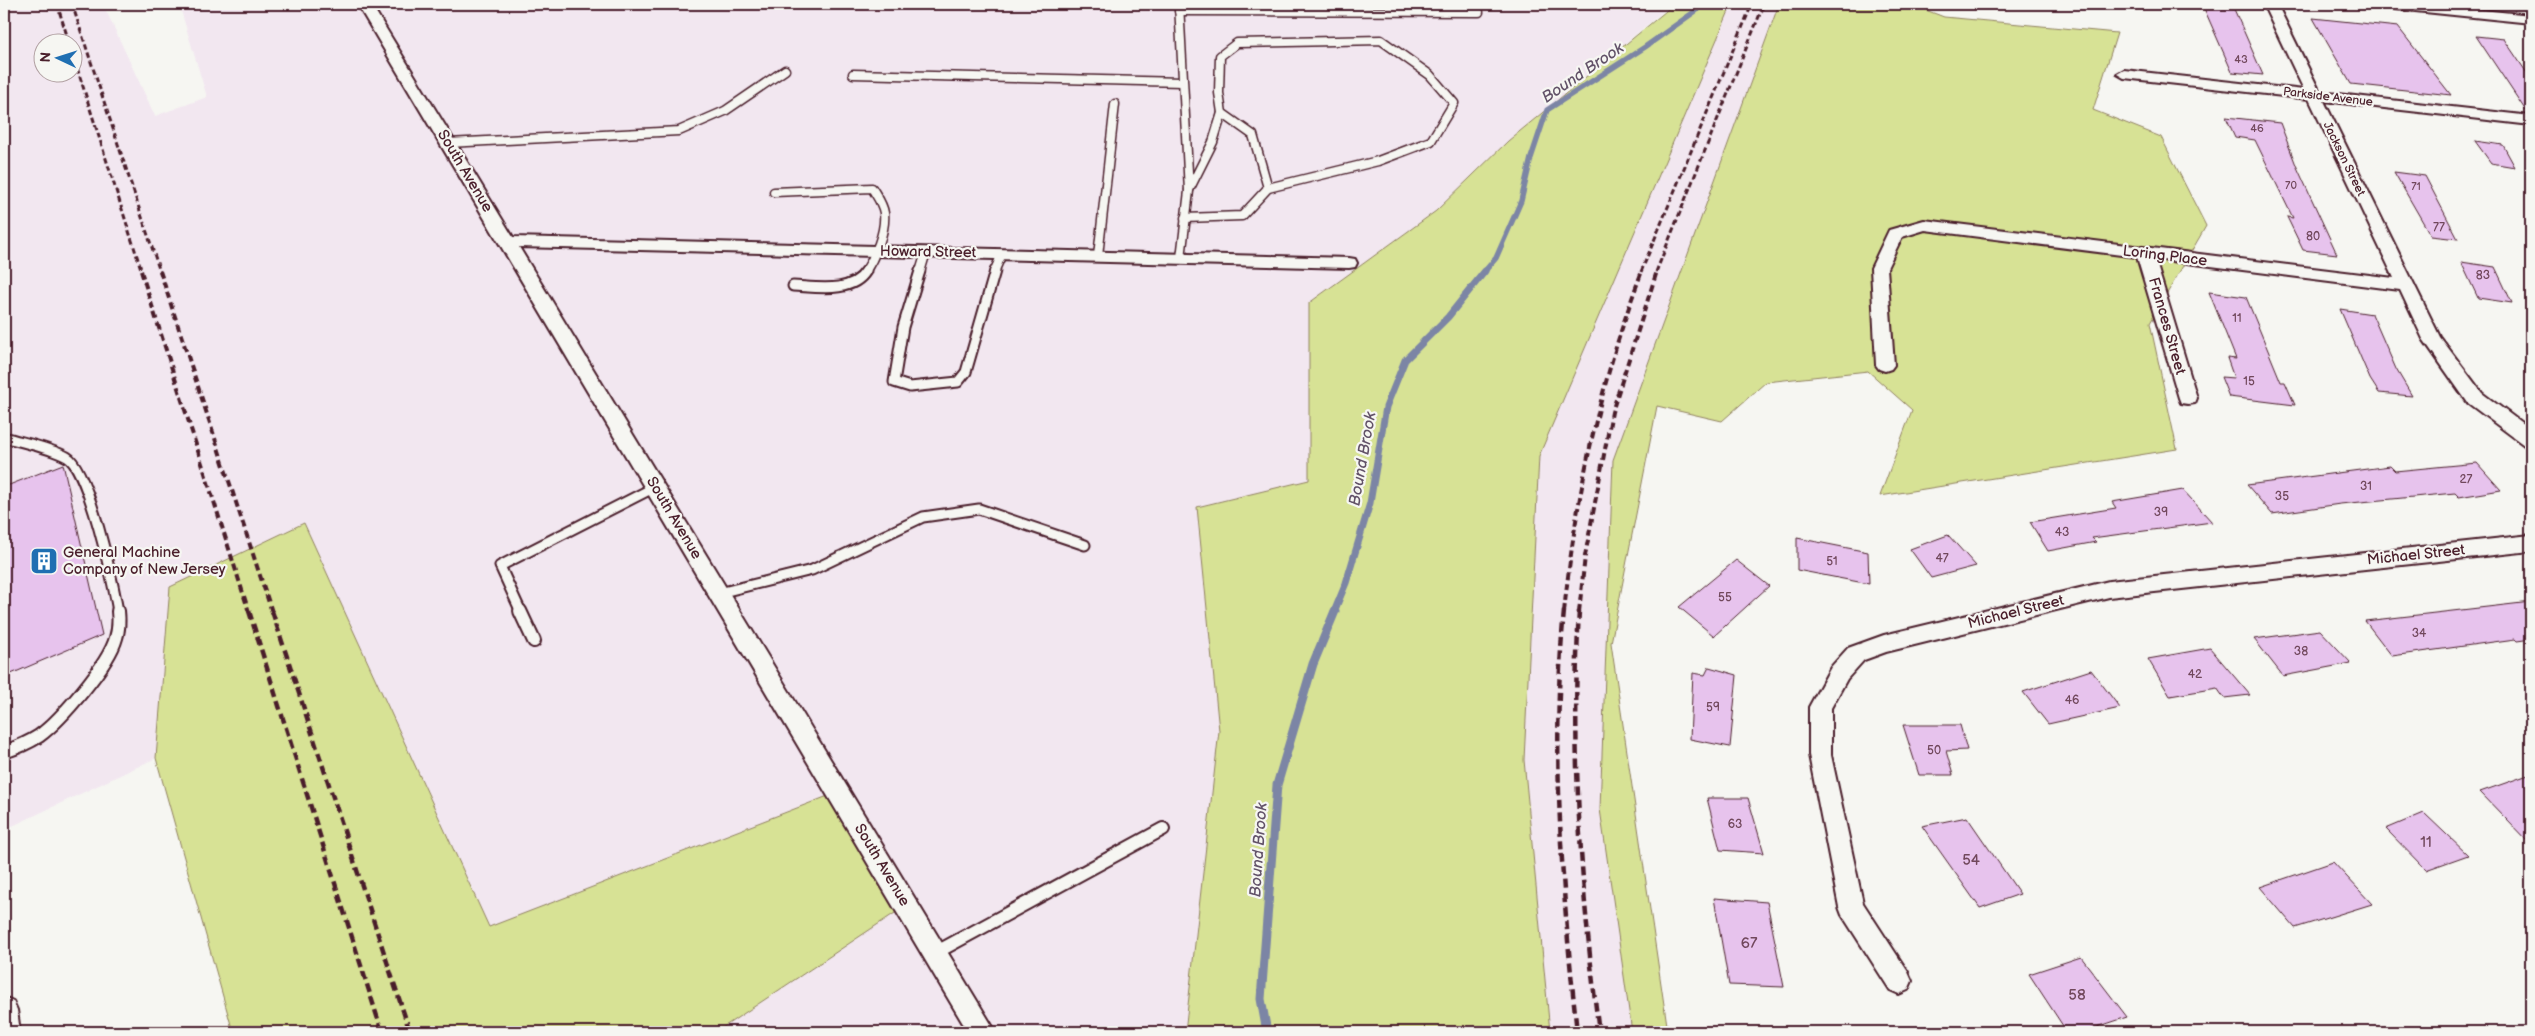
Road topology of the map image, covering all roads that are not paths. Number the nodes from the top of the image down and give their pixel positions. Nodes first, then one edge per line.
1 (364, 4) edge
2 (2270, 4) edge
3 (2386, 4) edge
4 (1179, 7) edge
5 (1479, 12) dead end
6 (2531, 19) edge
7 (785, 70) dead end
8 (853, 74) dead end
9 (2124, 74) dead end
10 (1182, 82) junction
11 (2312, 95) junction
12 (1115, 104) dead end
13 (1222, 113) junction
14 (2531, 120) edge
15 (448, 144) junction
16 (1268, 188) junction
17 (774, 192) dead end
18 (1189, 192) junction
19 (1185, 218) junction
20 (508, 242) junction
21 (875, 251) junction
22 (926, 252) junction
23 (1002, 254) junction
24 (2145, 254) junction
25 (1098, 256) junction
26 (1181, 258) junction
27 (1349, 263) dead end
28 (792, 286) dead end
29 (2407, 286) junction
30 (1886, 365) dead end
31 (2188, 398) dead end
32 (4, 436) edge
33 (2531, 440) edge
34 (655, 487) junction
35 (2531, 543) edge
36 (1085, 546) dead end
37 (719, 593) junction
38 (534, 641) dead end
39 (4, 752) edge
40 (1163, 829) dead end
41 (936, 954) junction
42 (1899, 981) dead end
43 (4, 1010) edge
44 (6, 1032) edge
45 (983, 1032) edge

1 - 15 street, South Avenue
2 - 11 street, Jackson Street
3 - 6 street
4 - 5 lane
4 - 10 lane
7 - 15 lane
8 - 10 lane
9 - 11 street, Parkside Avenue
10 - 18 lane
11 - 14 street, Parkside Avenue
11 - 29 street, Jackson Street
12 - 25 lane
13 - 16 lane
13 - 16 lane
13 - 18 lane
15 - 20 street, South Avenue
16 - 19 lane
17 - 21 lane
18 - 19 lane
19 - 26 lane
20 - 21 street, Howard Street
20 - 34 street, South Avenue
21 - 22 street, Howard Street
21 - 28 lane
22 - 23 street, Howard Street
22 - 23 lane
23 - 25 street, Howard Street
24 - 29 street, Loring Place
24 - 30 street, Loring Place
24 - 31 street, Frances Street
25 - 26 street, Howard Street
26 - 27 street, Howard Street
29 - 33 street, Jackson Street
32 - 39 lane
34 - 37 street, South Avenue
34 - 38 lane
35 - 42 street, Michael Street
36 - 37 lane
37 - 41 street, South Avenue
40 - 41 lane
41 - 45 street, South Avenue
43 - 44 street

